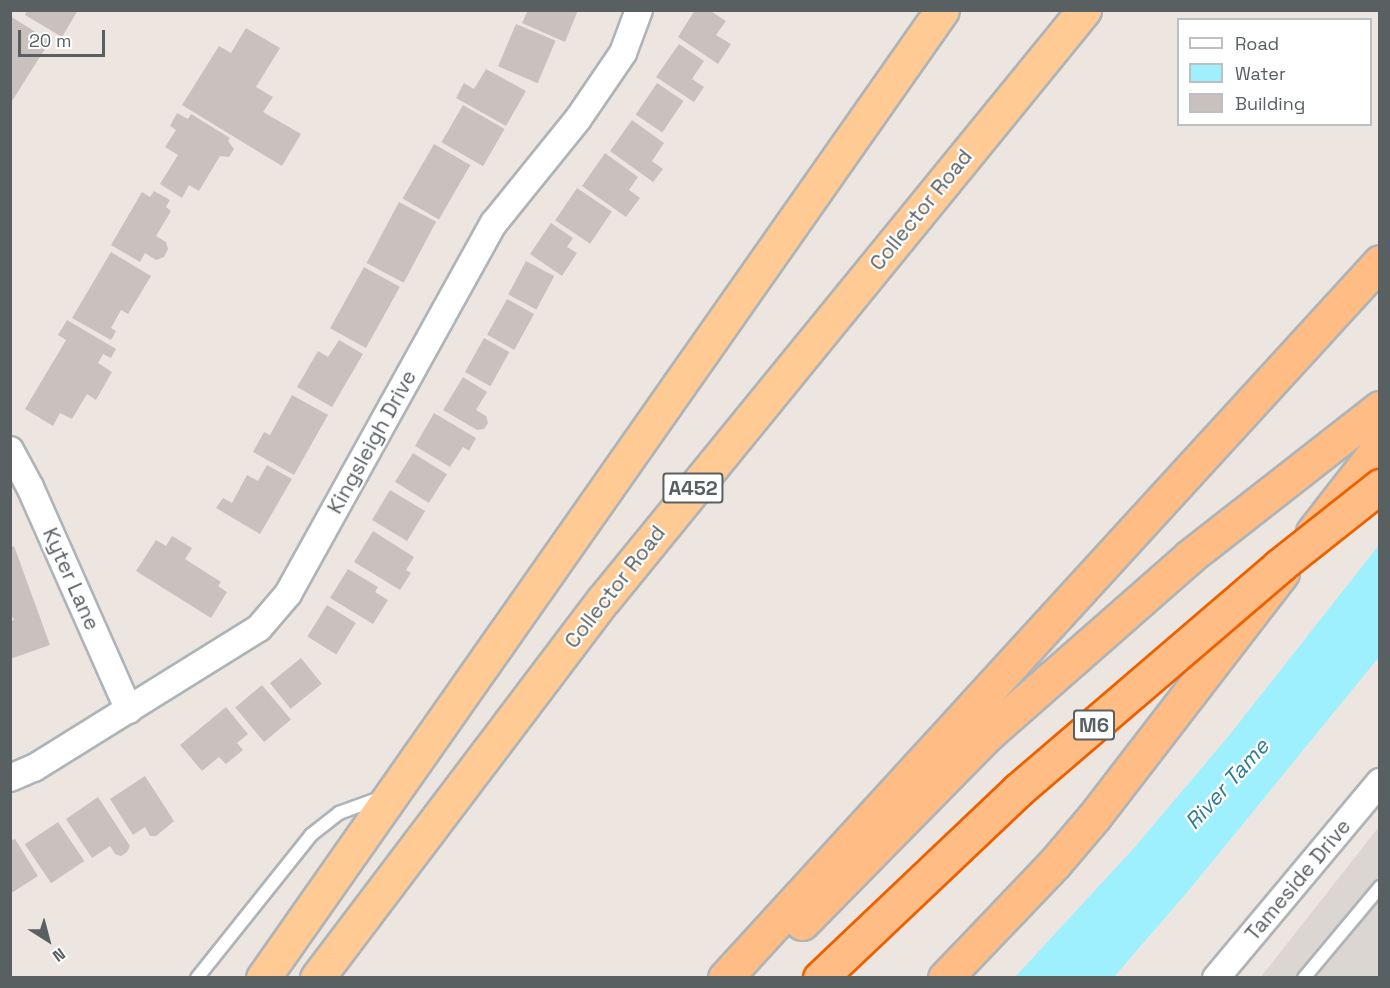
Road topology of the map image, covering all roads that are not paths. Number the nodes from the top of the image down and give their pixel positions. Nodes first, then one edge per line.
1 (639, 10) edge
2 (942, 10) edge
3 (1084, 10) edge
4 (1380, 262) edge
5 (1380, 408) edge
6 (1380, 446) edge
7 (10, 450) edge
8 (1380, 486) edge
9 (129, 710) junction
10 (10, 778) edge
11 (1380, 782) edge
12 (390, 794) junction
13 (1380, 887) edge
14 (319, 976) edge
15 (196, 978) edge
16 (263, 978) edge
17 (725, 978) edge
18 (748, 978) edge
19 (820, 978) edge
20 (945, 978) edge
21 (1216, 978) edge
22 (1304, 978) edge

1 - 9 street, Kingsleigh Drive
2 - 12 highway
3 - 14 highway, Collector Road / A452
4 - 17 highway
5 - 18 highway
6 - 20 highway
7 - 9 street, Kyter Lane
8 - 19 highway, M6, bridge
9 - 10 street, Kingsleigh Drive
11 - 21 street, Tameside Drive
12 - 15 lane
12 - 16 highway
13 - 22 lane

